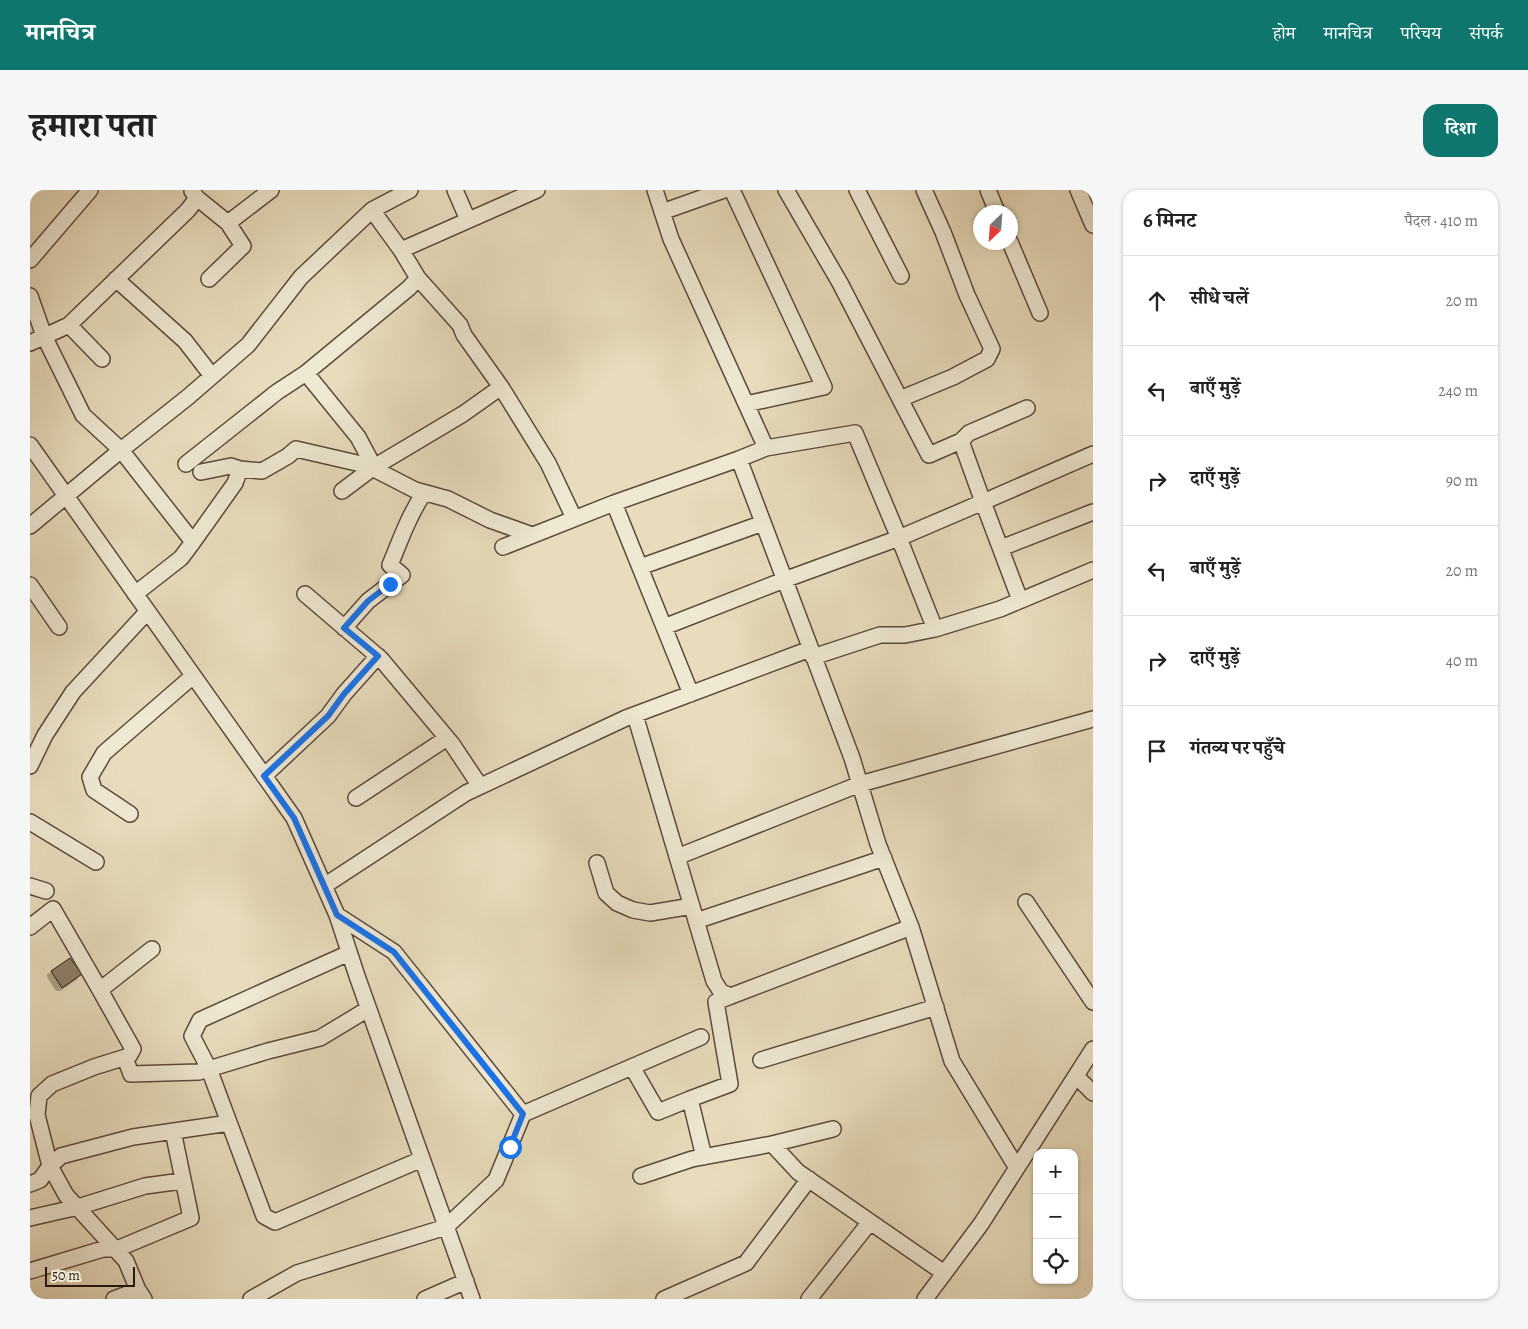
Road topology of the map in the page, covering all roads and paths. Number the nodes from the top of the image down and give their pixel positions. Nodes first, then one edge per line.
1 (90, 190) edge
2 (271, 190) edge
3 (410, 190) edge
4 (455, 190) edge
5 (655, 190) edge
6 (724, 190) edge
7 (732, 190) edge
8 (786, 190) edge
9 (857, 190) edge
10 (924, 190) edge
11 (988, 190) edge
12 (1078, 190) edge
13 (534, 191) edge
14 (194, 194) edge
15 (994, 205) edge
16 (372, 210) junction
17 (662, 212) junction
18 (468, 220) junction
19 (228, 223) junction
20 (1093, 225) edge
21 (401, 250) junction
22 (1013, 250) edge
23 (30, 260) edge
24 (901, 276) dead end
25 (418, 278) junction
26 (116, 279) junction
27 (209, 279) dead end
28 (30, 296) edge
29 (1040, 312) dead end
30 (69, 324) junction
31 (44, 336) junction
32 (30, 343) edge
33 (102, 359) dead end
34 (306, 373) junction
35 (212, 376) junction
36 (501, 388) junction
37 (900, 399) junction
38 (746, 404) junction
39 (1027, 408) dead end
40 (961, 441) junction
41 (30, 445) edge
42 (766, 448) junction
43 (121, 450) junction
44 (1093, 454) edge
45 (739, 459) junction
46 (186, 464) dead end
47 (374, 467) junction
48 (240, 469) junction
49 (201, 472) dead end
50 (342, 491) dead end
51 (424, 493) junction
52 (66, 497) junction
53 (983, 502) junction
54 (614, 503) junction
55 (1093, 512) edge
56 (574, 518) junction
57 (763, 523) junction
58 (30, 526) edge
59 (532, 535) junction
60 (899, 538) junction
61 (193, 542) junction
62 (504, 547) dead end
63 (1001, 548) junction
64 (640, 567) junction
65 (1093, 570) edge
66 (784, 580) junction
67 (30, 585) edge
68 (1017, 592) dead end
69 (135, 594) junction
70 (305, 594) dead end
71 (148, 612) junction
72 (59, 627) dead end
73 (664, 627) junction
74 (344, 628) junction
75 (935, 629) junction
76 (811, 653) junction
77 (378, 656) junction
78 (193, 676) junction
79 (691, 694) junction
80 (635, 715) junction
81 (1093, 718) edge
82 (447, 738) junction
83 (30, 766) edge
84 (264, 776) junction
85 (860, 784) junction
86 (480, 786) junction
87 (356, 798) dead end
88 (130, 814) dead end
89 (30, 822) edge
90 (677, 858) junction
91 (884, 858) junction
92 (96, 862) dead end
93 (597, 863) dead end
94 (30, 886) edge
95 (324, 886) junction
96 (46, 891) dead end
97 (1026, 902) dead end
98 (692, 906) junction
99 (337, 915) junction
100 (696, 921) junction
101 (30, 927) edge
102 (911, 928) junction
103 (152, 950) dead end
104 (349, 953) junction
105 (100, 990) junction
106 (731, 996) junction
107 (1093, 1002) edge
108 (936, 1007) junction
109 (368, 1009) junction
110 (701, 1037) dead end
111 (1093, 1049) edge
112 (125, 1058) junction
113 (762, 1060) dead end
114 (632, 1067) junction
115 (209, 1069) junction
116 (1076, 1076) junction
117 (1093, 1093) edge
118 (690, 1099) junction
119 (523, 1114) junction
120 (229, 1122) junction
121 (833, 1129) dead end
122 (173, 1131) junction
123 (772, 1144) junction
124 (704, 1157) junction
125 (422, 1159) junction
126 (50, 1166) junction
127 (1017, 1168) junction
128 (641, 1176) dead end
129 (809, 1180) junction
130 (182, 1182) junction
131 (30, 1184) edge
132 (78, 1207) junction
133 (30, 1218) edge
134 (870, 1222) junction
135 (446, 1227) junction
136 (117, 1249) junction
137 (30, 1271) edge
138 (944, 1273) junction
139 (466, 1282) junction
140 (687, 1294) edge
141 (141, 1295) edge
142 (114, 1299) edge
143 (251, 1299) edge
144 (425, 1299) edge
145 (472, 1299) edge
146 (664, 1299) edge
147 (809, 1299) edge
148 (924, 1299) edge

1 - 23 street
2 - 19 street
3 - 16 street
4 - 18 street
5 - 17 street
6 - 17 street
7 - 38 street
8 - 37 street
9 - 24 street
10 - 37 street
11 - 15 street
12 - 20 street
13 - 18 street
14 - 19 street
14 - 26 street
16 - 21 street
16 - 35 street
17 - 38 street
18 - 21 street
19 - 27 street
21 - 25 street
22 - 29 street
25 - 34 street
25 - 36 street
26 - 30 street
26 - 35 street
28 - 31 street
30 - 31 street
30 - 33 street
31 - 32 street
31 - 43 street
34 - 46 street
34 - 47 street
35 - 43 street
36 - 47 street
36 - 56 street
37 - 40 street
38 - 42 street
39 - 40 street
40 - 53 street
41 - 52 street
42 - 45 street
42 - 60 street
43 - 52 street
43 - 61 street
44 - 53 street
45 - 54 street
45 - 57 street
47 - 48 street
47 - 50 street
47 - 51 street
48 - 49 street
48 - 61 street
51 - 59 street
51 - 74 street
52 - 58 street
52 - 69 street
53 - 60 street
53 - 63 street
54 - 56 street
54 - 64 street
55 - 63 street
56 - 59 street
57 - 64 street
57 - 66 street
59 - 62 street
60 - 66 street
60 - 75 street
61 - 69 street
63 - 68 street
64 - 73 street
65 - 75 street
66 - 73 street
66 - 76 street
67 - 72 street
69 - 71 street
70 - 74 street
71 - 78 street
71 - 83 street
73 - 79 street
74 - 77 street
75 - 76 street
76 - 79 street
76 - 85 street
77 - 82 street
77 - 84 street
78 - 84 street
78 - 88 street
79 - 80 street
80 - 86 street
80 - 90 street
81 - 85 street
82 - 86 street
82 - 87 street
84 - 95 street
85 - 90 street
85 - 91 street
86 - 95 street
89 - 92 street
90 - 98 street
91 - 100 street
91 - 102 street
93 - 98 street
94 - 96 street
95 - 99 street
97 - 107 street
98 - 100 street
99 - 104 street
99 - 119 street
100 - 106 street
101 - 105 street
102 - 106 street
102 - 108 street
103 - 105 street
104 - 109 street
104 - 115 street
105 - 112 street
106 - 118 street
108 - 113 street
108 - 127 street
109 - 115 street
109 - 125 street
110 - 114 street
111 - 116 street
112 - 115 street
112 - 126 street
114 - 118 street
114 - 119 street
115 - 120 street
116 - 117 street
116 - 127 street
118 - 124 street
119 - 135 street
120 - 122 street
120 - 125 street
121 - 123 street
122 - 126 street
122 - 130 street
123 - 124 street
123 - 129 street
124 - 128 street
125 - 135 street
126 - 131 street
126 - 132 street
127 - 138 street
129 - 134 street
129 - 140 street
130 - 132 street
130 - 136 street
132 - 133 street
132 - 136 street
134 - 138 street
134 - 147 street
135 - 139 street
135 - 143 street
136 - 137 street
136 - 141 street
138 - 148 street
139 - 144 street
139 - 145 street
140 - 146 street
141 - 142 street

